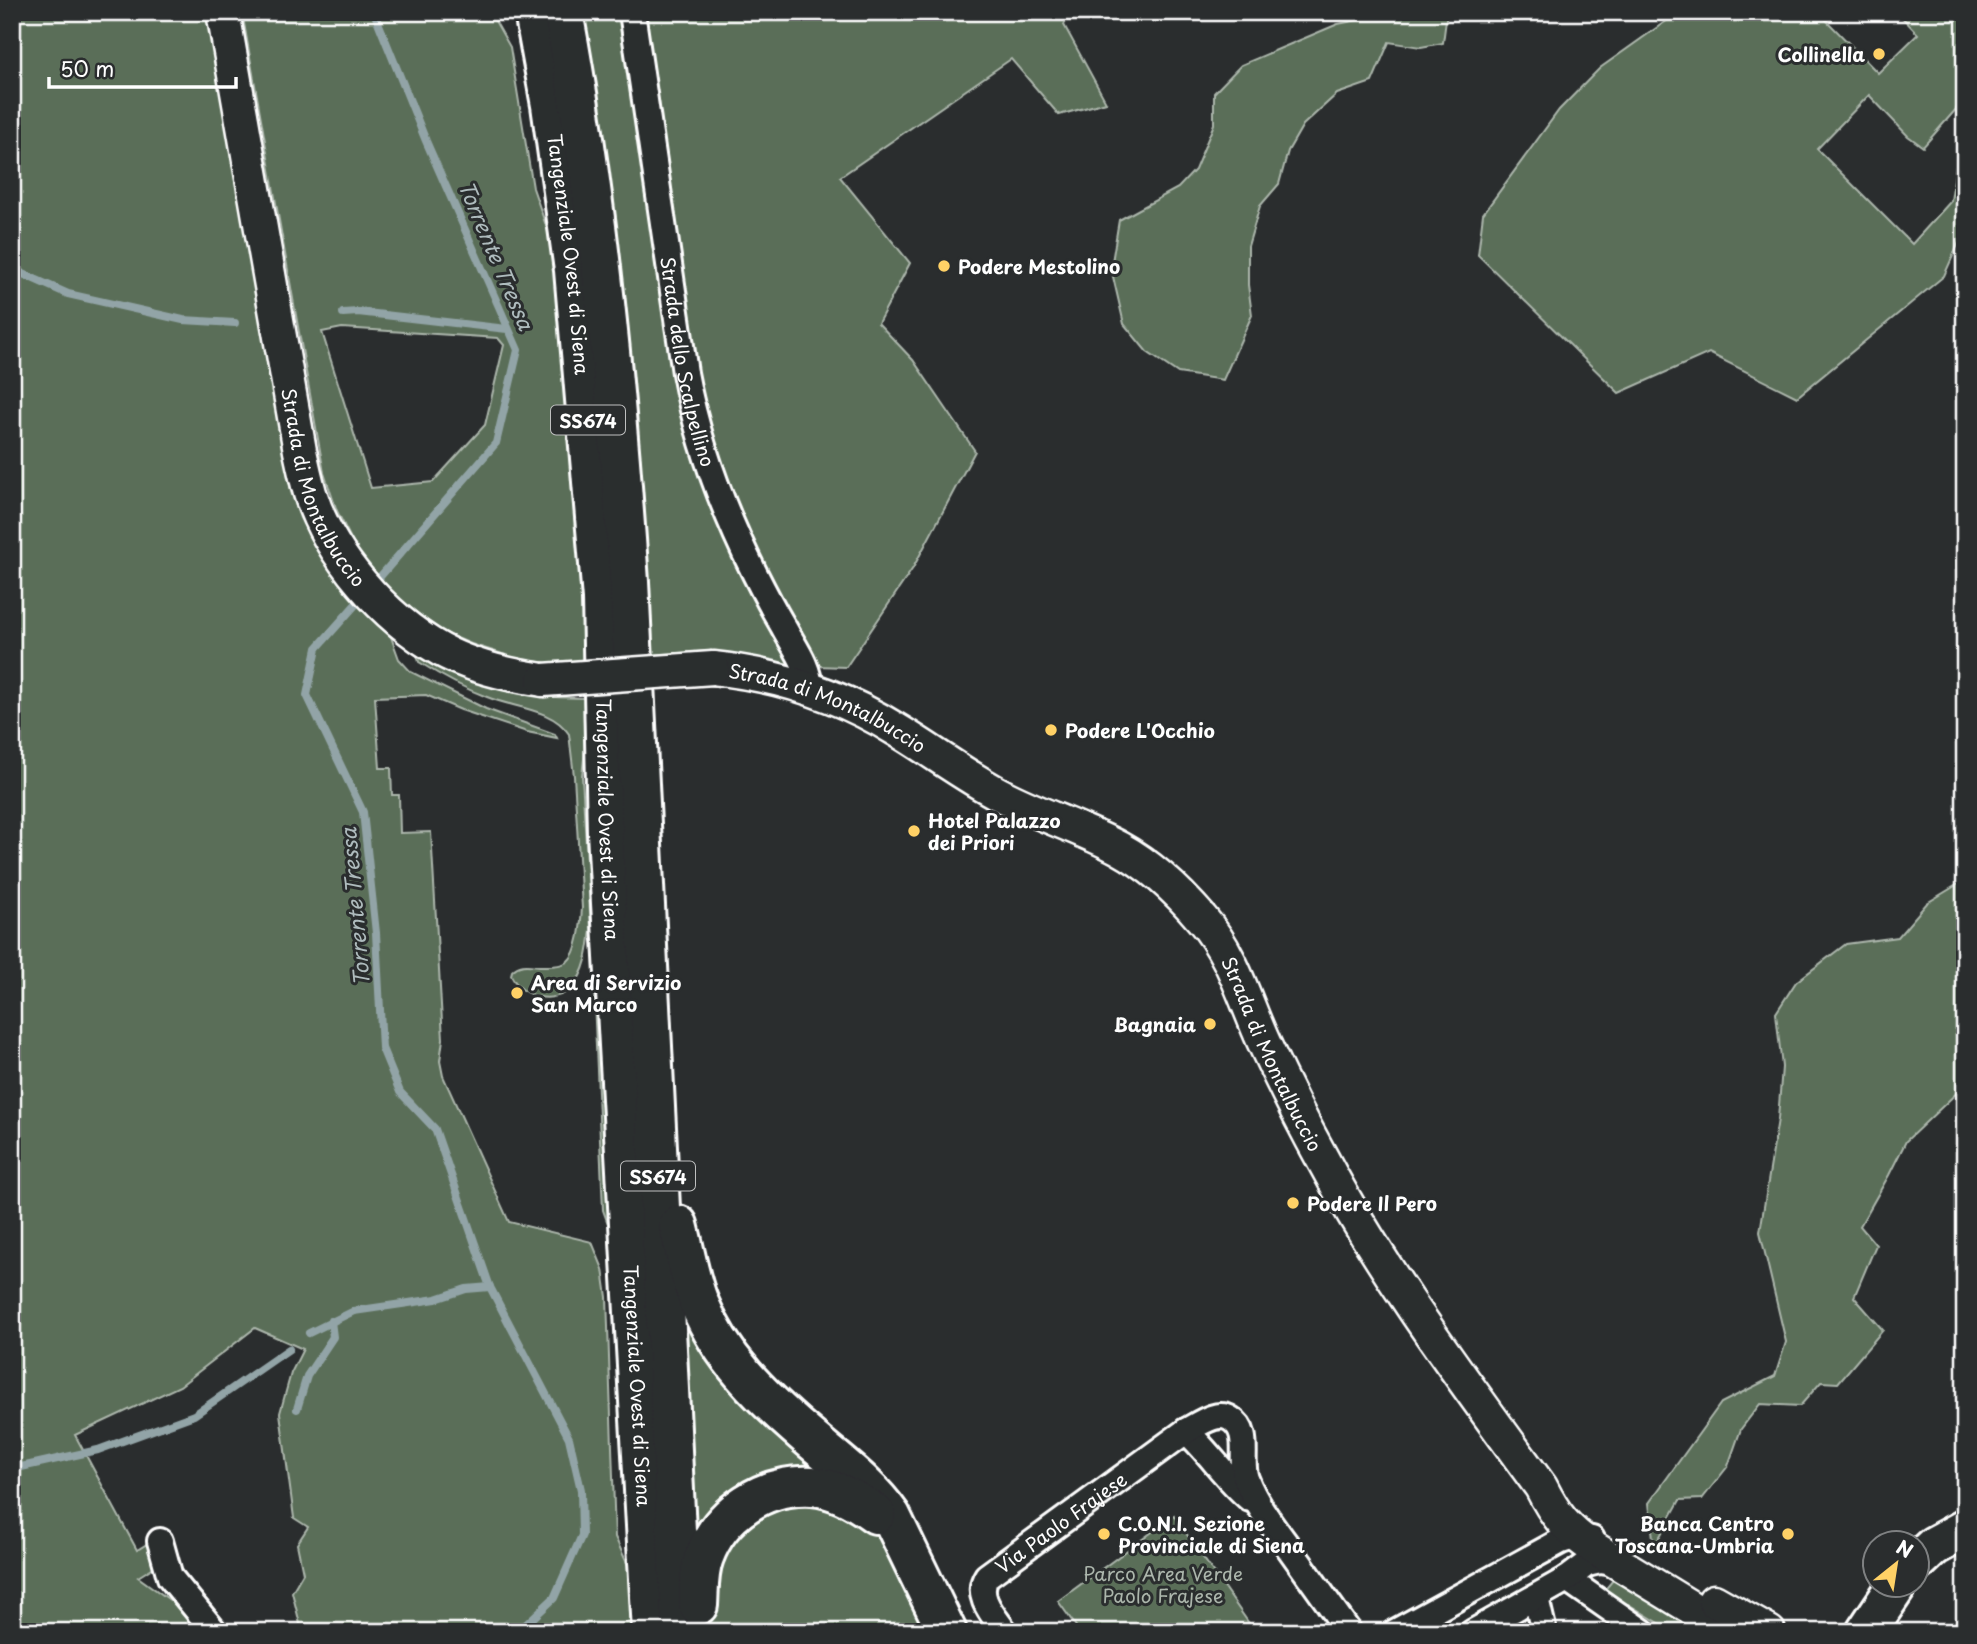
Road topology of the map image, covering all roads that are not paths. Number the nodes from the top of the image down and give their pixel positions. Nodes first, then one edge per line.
1 (223, 12) edge
2 (534, 12) edge
3 (563, 12) edge
4 (632, 12) edge
5 (810, 689) junction
6 (657, 1146) junction
7 (1186, 1431) junction
8 (1547, 1499) junction
9 (1261, 1509) junction
10 (1965, 1529) edge
11 (900, 1534) junction
12 (1576, 1536) junction
13 (159, 1541) dead end
14 (1932, 1548) edge
15 (1544, 1551) junction
16 (1620, 1564) junction
17 (1567, 1579) junction
18 (1536, 1598) junction
19 (1889, 1598) edge
20 (1727, 1619) edge
21 (215, 1632) edge
22 (652, 1632) edge
23 (681, 1632) edge
24 (696, 1632) edge
25 (947, 1632) edge
26 (1005, 1632) edge
27 (1349, 1632) edge
28 (1395, 1632) edge
29 (1473, 1632) edge
30 (1544, 1632) edge
31 (1643, 1632) edge
32 (1769, 1632) edge
33 (1867, 1632) edge

1 - 5 street, Strada di Montalbuccio, bridge
2 - 22 main road, Tangenziale Ovest di Siena / SS674
3 - 6 main road, Tangenziale Ovest di Siena / SS674
4 - 5 street, Strada dello Scalpellino
5 - 8 street, Strada di Montalbuccio
6 - 11 main road
6 - 23 main road, Tangenziale Ovest di Siena / SS674
7 - 9 street, Via Paolo Frajese
7 - 9 street, Via Paolo Frajese
7 - 26 street, Via Paolo Frajese
8 - 12 street, Strada di Montalbuccio
8 - 15 street
8 - 20 street, Strada di Montalbuccio
9 - 27 street, Via Paolo Frajese
10 - 14 main road
11 - 24 main road
11 - 25 main road
12 - 15 street
12 - 16 street, Strada di Montalbuccio
12 - 20 street
13 - 21 street
15 - 28 street
16 - 17 street
16 - 20 street, Strada di Montalbuccio
17 - 18 street
17 - 31 street
18 - 29 street
18 - 30 street
19 - 33 main road
20 - 32 street, Strada di Montalbuccio

